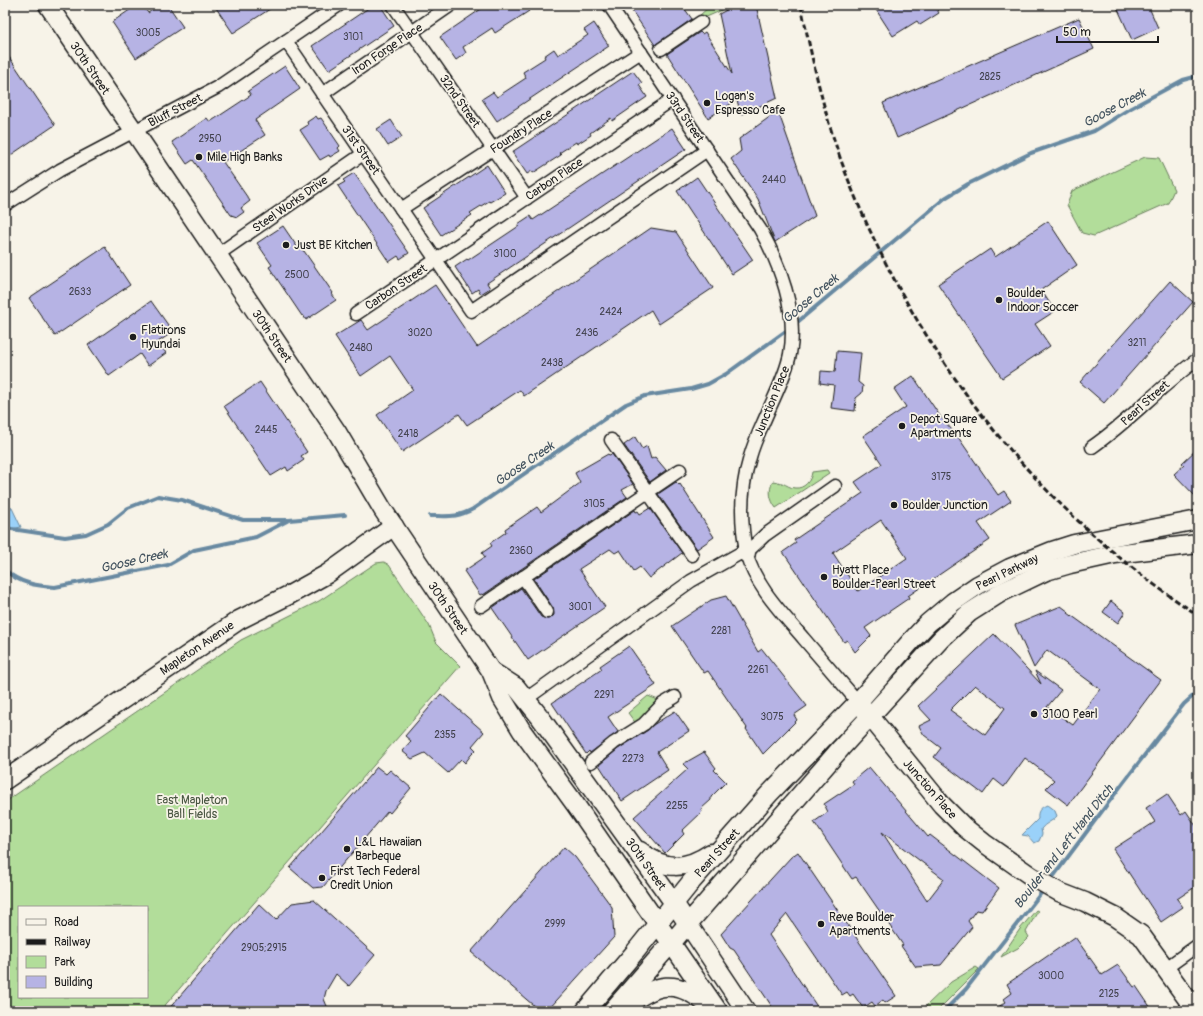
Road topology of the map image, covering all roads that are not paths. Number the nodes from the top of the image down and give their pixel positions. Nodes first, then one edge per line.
1 (48, 5) edge
2 (339, 5) edge
3 (393, 5) edge
4 (451, 5) edge
5 (609, 5) edge
6 (701, 22) dead end
7 (412, 32) junction
8 (286, 41) junction
9 (661, 49) dead end
10 (641, 52) junction
11 (322, 94) junction
12 (672, 99) junction
13 (134, 131) junction
14 (493, 149) junction
15 (707, 150) junction
16 (363, 154) junction
17 (527, 198) junction
18 (5, 205) edge
19 (401, 209) junction
20 (760, 229) joint
21 (217, 255) junction
22 (436, 260) junction
23 (356, 314) dead end
24 (1198, 359) edge
25 (611, 440) dead end
26 (1092, 447) dead end
27 (680, 470) dead end
28 (835, 486) dead end
29 (648, 493) junction
30 (1198, 520) edge
31 (394, 526) junction
32 (1198, 544) edge
33 (746, 552) junction
34 (692, 555) dead end
35 (523, 577) junction
36 (481, 606) dead end
37 (547, 612) dead end
38 (491, 671) junction
39 (675, 697) dead end
40 (526, 699) junction
41 (858, 702) junction
42 (870, 717) junction
43 (591, 762) dead end
44 (5, 780) edge
45 (632, 844) junction
46 (724, 845) junction
47 (674, 903) junction
48 (687, 923) junction
49 (658, 924) junction
50 (671, 942) junction
51 (1198, 945) edge
52 (1166, 968) junction
53 (585, 1011) edge
54 (612, 1011) edge
55 (620, 1011) edge
56 (716, 1011) edge
57 (746, 1011) edge
58 (1196, 1011) edge

1 - 13 main road, 30th Street
2 - 8 street, Bluff Street
3 - 7 street, 32nd Street
4 - 7 street, Iron Forge Place
5 - 10 street, 33rd Street
6 - 9 street
7 - 11 street, Iron Forge Place
7 - 14 street, 32nd Street
8 - 11 street, 31st Street
8 - 13 street, Bluff Street
10 - 12 street, 33rd Street
10 - 14 street, Foundry Place
11 - 16 street, 31st Street
12 - 15 street, 33rd Street
12 - 17 street, Carbon Place
13 - 18 street, Bluff Street
13 - 21 main road, 30th Street
14 - 17 street, 32nd Street
14 - 19 street, Foundry Place
15 - 20 street, 33rd Street
15 - 22 street, 31st Street
16 - 19 street, 31st Street
16 - 21 street, Steel Works Drive
17 - 22 street, Carbon Place
19 - 22 street, 31st Street
20 - 33 street, Junction Place
21 - 31 main road, 30th Street
22 - 23 street, Carbon Street
24 - 26 street, Pearl Street
25 - 29 street
27 - 29 street
28 - 33 street
29 - 34 street
29 - 35 street
30 - 41 main road, Pearl Parkway
31 - 38 main road, 30th Street
31 - 44 main road, Mapleton Avenue
32 - 42 main road, Pearl Parkway
33 - 40 street
33 - 41 street, Junction Place
35 - 36 street
35 - 37 street
38 - 40 main road, 30th Street
38 - 49 main road, 30th Street
39 - 43 street
40 - 45 main road, 30th Street
41 - 42 main road, Junction Place
41 - 46 main road, Pearl Street
42 - 48 main road, Pearl Street
42 - 52 main road, Junction Place
45 - 46 main road
45 - 47 main road, 30th Street
46 - 47 main road, Pearl Street
47 - 48 main road, 30th Street
47 - 49 main road, Pearl Street
48 - 50 main road, Pearl Street
48 - 57 main road, 30th Street
49 - 50 main road, 30th Street
49 - 53 main road, Pearl Street
50 - 54 main road, Pearl Street
50 - 56 main road, 30th Street
51 - 52 street
52 - 58 main road
55 - 56 main road

